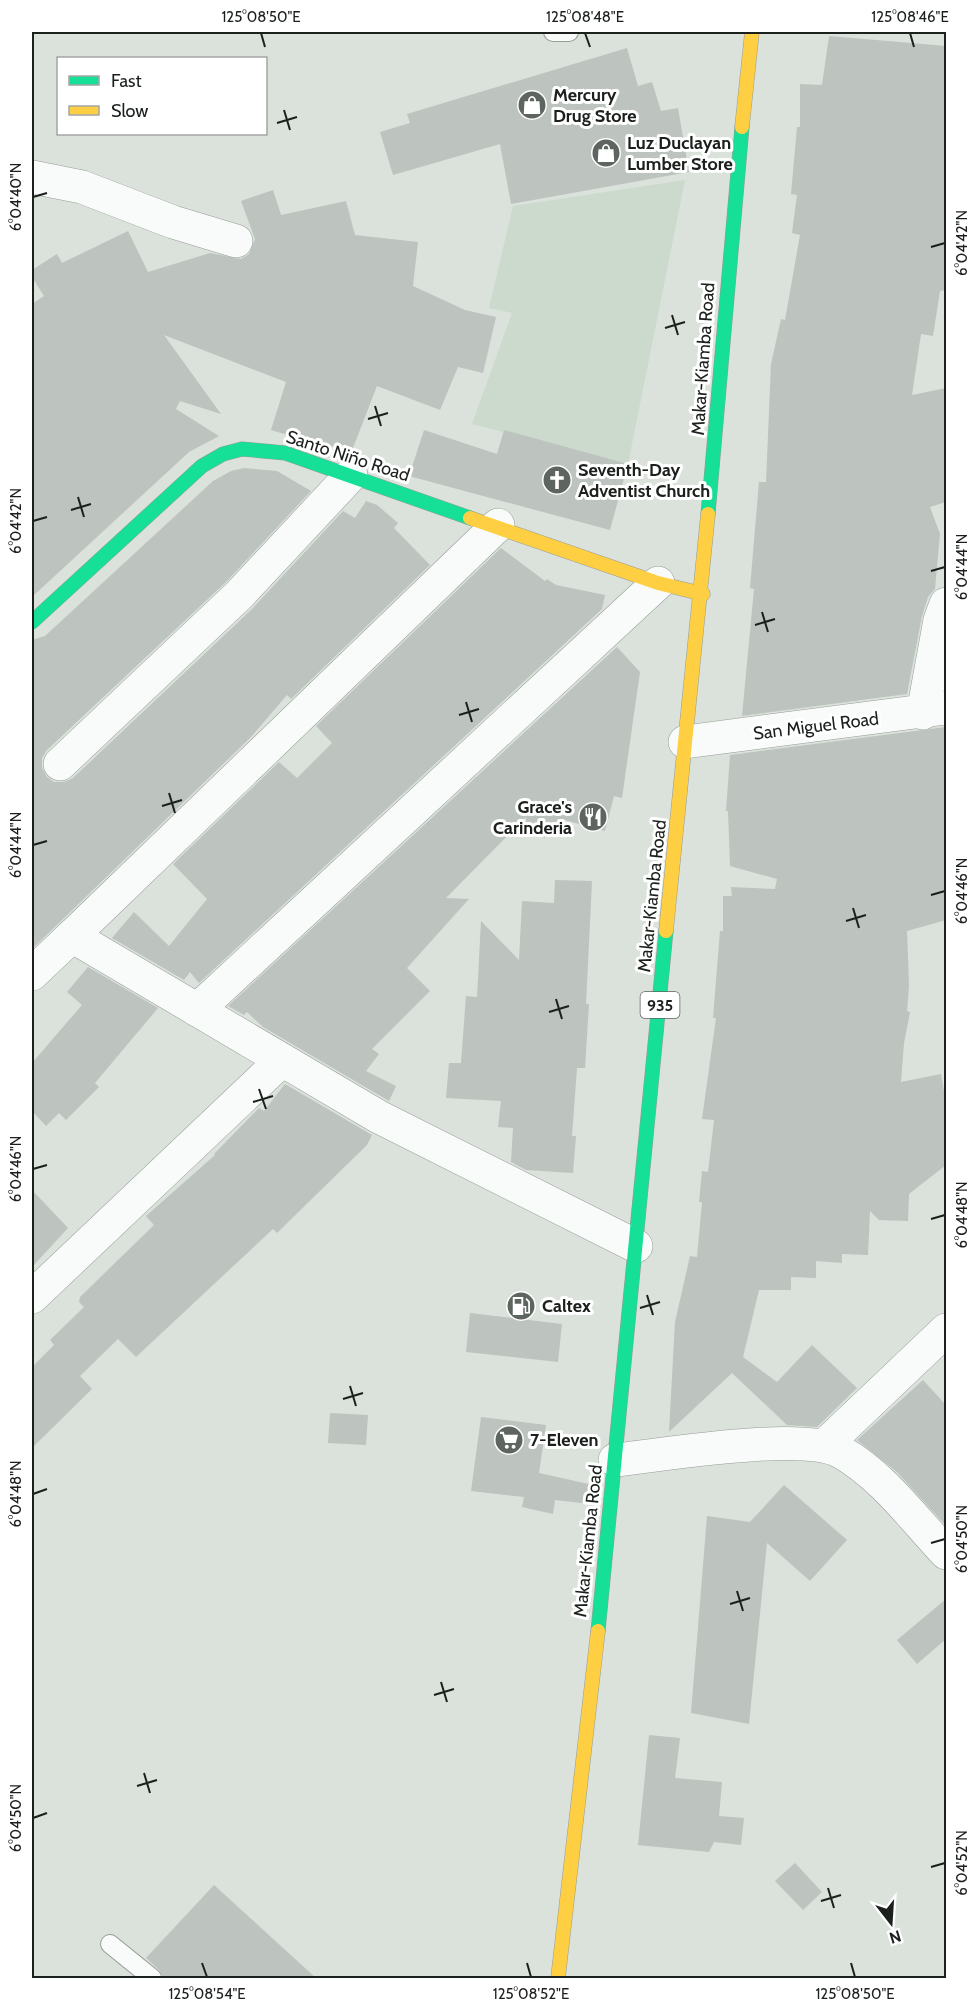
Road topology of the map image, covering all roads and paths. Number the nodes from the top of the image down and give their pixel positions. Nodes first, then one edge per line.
1 (553, 32) edge
2 (569, 32) edge
3 (752, 32) edge
4 (32, 177) edge
5 (236, 240) dead end
6 (351, 475) junction
7 (498, 525) junction
8 (658, 583) junction
9 (703, 594) junction
10 (946, 604) edge
11 (32, 622) edge
12 (935, 710) edge
13 (685, 742) junction
14 (60, 764) dead end
15 (72, 936) junction
16 (32, 974) edge
17 (197, 1010) junction
18 (282, 1060) junction
19 (636, 1246) junction
20 (32, 1297) edge
21 (946, 1330) edge
22 (824, 1446) junction
23 (615, 1460) junction
24 (946, 1553) edge
25 (110, 1944) dead end
26 (152, 1978) edge
27 (558, 1978) edge

1 - 2 lane
3 - 9 main road, Makar-Kiamba Road / 935
4 - 5 street
6 - 7 main road, Santo Niño Road
6 - 11 main road, Santo Niño Road
6 - 14 street
7 - 8 main road, Santo Niño Road
7 - 15 street
8 - 9 main road, Santo Niño Road
8 - 17 street
9 - 13 main road, Makar-Kiamba Road / 935
10 - 12 street
12 - 13 street, San Miguel Road
13 - 19 main road, Makar-Kiamba Road / 935
15 - 16 street
15 - 17 street
17 - 18 street
18 - 19 street
18 - 20 street
19 - 23 main road, Makar-Kiamba Road / 935
21 - 22 street
22 - 23 street
22 - 24 street
23 - 27 main road, Makar-Kiamba Road / 935
25 - 26 lane

